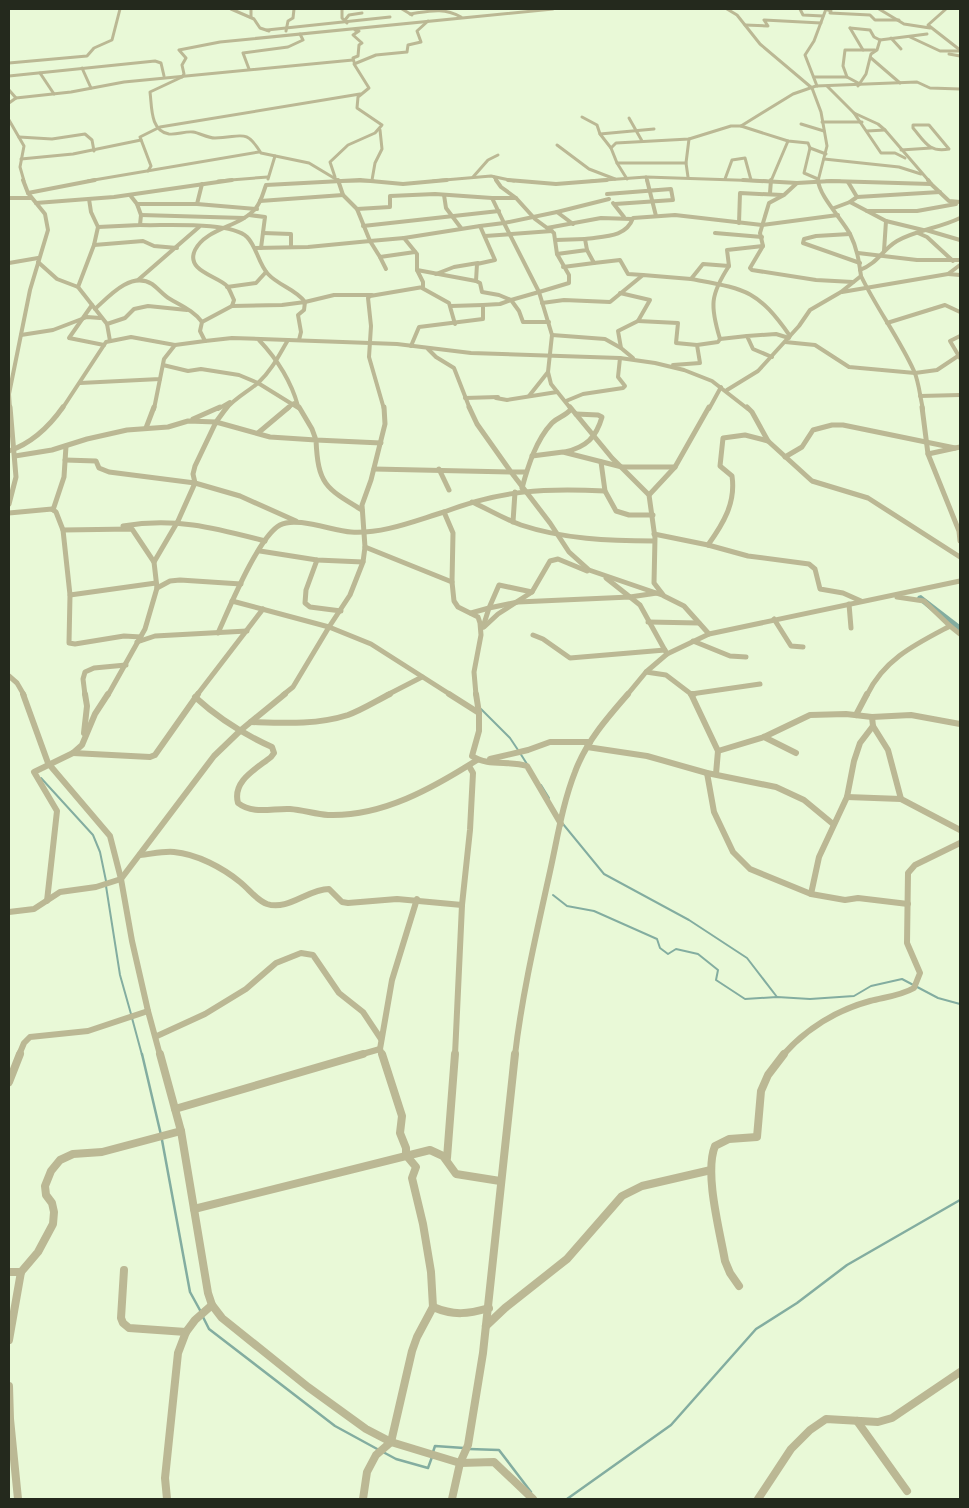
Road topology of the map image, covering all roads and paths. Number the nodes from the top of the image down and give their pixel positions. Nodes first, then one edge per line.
1 (120, 9) edge
2 (231, 9) edge
3 (251, 9) edge
4 (294, 9) edge
5 (342, 9) edge
6 (402, 9) edge
7 (437, 9) edge
8 (554, 9) edge
9 (727, 9) edge
10 (800, 9) edge
11 (826, 9) edge
12 (867, 9) edge
13 (878, 9) edge
14 (938, 9) edge
15 (946, 9) edge
16 (362, 11) edge
17 (830, 13) junction
18 (943, 13) junction
19 (410, 14) junction
20 (418, 14) junction
21 (456, 15) junction
22 (823, 15) junction
23 (870, 15) junction
24 (251, 17) junction
25 (390, 17) dead end
26 (463, 18) junction
27 (451, 19) junction
28 (360, 20) junction
29 (366, 20) junction
30 (899, 20) junction
31 (345, 21) junction
32 (428, 21) junction
33 (339, 22) junction
34 (418, 22) junction
35 (424, 22) junction
36 (821, 23) junction
37 (745, 25) junction
38 (908, 25) junction
39 (287, 28) junction
40 (369, 28) junction
41 (930, 28) junction
42 (350, 29) junction
43 (267, 30) junction
44 (342, 30) junction
45 (300, 34) junction
46 (927, 34) junction
47 (287, 36) junction
48 (273, 37) junction
49 (910, 37) junction
50 (268, 38) junction
51 (891, 38) junction
52 (880, 40) junction
53 (944, 40) junction
54 (901, 49) dead end
55 (272, 50) junction
56 (863, 50) junction
57 (877, 50) junction
58 (960, 50) edge
59 (948, 53) junction
60 (960, 56) edge
61 (871, 58) junction
62 (354, 62) junction
63 (9, 63) edge
64 (82, 68) junction
65 (249, 69) junction
66 (40, 73) junction
67 (9, 76) edge
68 (164, 76) dead end
69 (182, 77) junction
70 (814, 77) junction
71 (847, 77) junction
72 (900, 83) junction
73 (859, 85) junction
74 (817, 86) junction
75 (827, 86) junction
76 (91, 88) junction
77 (812, 88) junction
78 (960, 89) edge
79 (9, 90) edge
80 (54, 94) junction
81 (363, 94) junction
82 (16, 98) junction
83 (9, 103) edge
84 (854, 113) junction
85 (582, 117) dead end
86 (629, 118) dead end
87 (9, 120) edge
88 (822, 122) junction
89 (860, 122) junction
90 (872, 122) junction
91 (801, 124) dead end
92 (741, 126) junction
93 (157, 128) junction
94 (654, 129) dead end
95 (380, 130) junction
96 (885, 130) junction
97 (636, 131) junction
98 (824, 131) junction
99 (867, 132) junction
100 (600, 134) junction
101 (19, 137) junction
102 (689, 139) junction
103 (141, 140) junction
104 (642, 141) junction
105 (788, 141) junction
106 (557, 145) dead end
107 (612, 148) junction
108 (810, 148) junction
109 (931, 148) junction
110 (901, 150) junction
111 (94, 151) junction
112 (259, 152) junction
113 (881, 153) junction
114 (826, 154) junction
115 (274, 156) junction
116 (498, 156) dead end
117 (21, 159) junction
118 (907, 159) junction
119 (824, 160) junction
120 (616, 163) junction
121 (686, 163) junction
122 (880, 166) junction
123 (148, 170) junction
124 (923, 175) junction
125 (268, 177) junction
126 (335, 177) junction
127 (473, 177) junction
128 (494, 177) junction
129 (646, 177) junction
130 (688, 177) junction
131 (627, 179) junction
132 (725, 179) junction
133 (372, 180) junction
134 (617, 180) junction
135 (751, 180) junction
136 (818, 180) junction
137 (600, 181) junction
138 (771, 181) junction
139 (340, 182) junction
140 (420, 182) junction
141 (797, 182) junction
142 (848, 182) junction
143 (389, 183) junction
144 (202, 184) junction
145 (931, 184) junction
146 (266, 185) junction
147 (650, 190) junction
148 (940, 192) junction
149 (28, 193) junction
150 (770, 193) junction
151 (420, 194) junction
152 (444, 194) junction
153 (607, 194) junction
154 (130, 195) junction
155 (343, 195) junction
156 (784, 195) junction
157 (390, 196) junction
158 (857, 197) junction
159 (9, 198) edge
160 (31, 198) junction
161 (492, 198) junction
162 (516, 198) junction
163 (89, 199) junction
164 (609, 199) junction
165 (260, 201) junction
166 (654, 202) junction
167 (850, 202) junction
168 (36, 203) junction
169 (137, 204) junction
170 (197, 204) junction
171 (615, 204) junction
172 (959, 204) edge
173 (834, 208) junction
174 (257, 209) junction
175 (357, 209) junction
176 (865, 210) junction
177 (499, 211) junction
178 (557, 212) junction
179 (141, 215) junction
180 (187, 215) junction
181 (249, 215) junction
182 (838, 215) junction
183 (452, 216) junction
184 (656, 216) junction
185 (624, 217) junction
186 (244, 218) junction
187 (960, 218) edge
188 (534, 219) junction
189 (632, 219) junction
190 (886, 221) junction
191 (505, 222) junction
192 (739, 223) junction
193 (573, 224) junction
194 (140, 225) junction
195 (762, 225) junction
196 (181, 226) junction
197 (363, 226) junction
198 (480, 226) junction
199 (98, 227) junction
200 (199, 227) junction
201 (461, 228) junction
202 (547, 228) junction
203 (225, 229) junction
204 (924, 230) junction
205 (552, 231) junction
206 (918, 231) junction
207 (263, 233) junction
208 (715, 233) dead end
209 (510, 234) junction
210 (850, 234) junction
211 (485, 236) junction
212 (762, 237) junction
213 (927, 237) junction
214 (404, 238) junction
215 (585, 239) junction
216 (556, 240) junction
217 (960, 240) edge
218 (370, 241) junction
219 (94, 245) junction
220 (763, 246) junction
221 (291, 247) junction
222 (177, 248) junction
223 (254, 248) junction
224 (261, 248) junction
225 (587, 250) junction
226 (415, 252) junction
227 (858, 252) junction
228 (883, 253) junction
229 (557, 254) junction
230 (380, 258) junction
231 (38, 260) junction
232 (953, 260) junction
233 (960, 260) edge
234 (9, 263) edge
235 (478, 263) junction
236 (594, 263) junction
237 (860, 263) junction
238 (729, 266) junction
239 (563, 267) junction
240 (960, 267) edge
241 (386, 269) dead end
242 (417, 270) junction
243 (860, 270) junction
244 (266, 272) junction
245 (436, 274) junction
246 (948, 274) junction
247 (643, 275) junction
248 (960, 275) edge
249 (861, 276) junction
250 (691, 279) junction
251 (138, 280) junction
252 (476, 281) junction
253 (834, 282) junction
254 (854, 282) junction
255 (718, 284) junction
256 (78, 287) junction
257 (227, 287) junction
258 (866, 287) junction
259 (422, 288) junction
260 (846, 288) junction
261 (539, 292) junction
262 (840, 292) junction
263 (620, 293) junction
264 (374, 296) junction
265 (511, 300) junction
266 (305, 302) junction
267 (542, 303) junction
268 (483, 305) junction
269 (232, 306) junction
270 (451, 306) junction
271 (93, 307) junction
272 (191, 310) junction
273 (960, 312) edge
274 (100, 318) junction
275 (82, 319) junction
276 (638, 321) junction
277 (202, 322) junction
278 (549, 322) junction
279 (887, 323) junction
280 (107, 324) junction
281 (455, 324) junction
282 (21, 335) junction
283 (552, 335) junction
284 (747, 336) junction
285 (960, 336) edge
286 (720, 338) junction
287 (788, 339) junction
288 (258, 340) junction
289 (288, 340) junction
290 (299, 340) junction
291 (110, 341) junction
292 (205, 341) junction
293 (370, 343) junction
294 (104, 345) junction
295 (697, 345) junction
296 (175, 346) junction
297 (411, 346) junction
298 (621, 348) junction
299 (428, 349) junction
300 (549, 354) junction
301 (772, 356) junction
302 (959, 357) edge
303 (620, 358) junction
304 (634, 360) junction
305 (277, 362) junction
306 (163, 365) junction
307 (668, 365) junction
308 (548, 372) junction
309 (915, 373) junction
310 (160, 378) junction
311 (80, 383) junction
312 (258, 383) junction
313 (721, 387) junction
314 (727, 390) junction
315 (557, 392) junction
316 (960, 395) edge
317 (527, 396) junction
318 (920, 396) junction
319 (465, 398) junction
320 (234, 399) junction
321 (566, 401) junction
322 (296, 404) junction
323 (571, 408) junction
324 (576, 414) junction
325 (183, 422) junction
326 (216, 422) junction
327 (146, 428) junction
328 (258, 433) junction
329 (596, 436) junction
330 (316, 440) junction
331 (768, 441) junction
332 (927, 442) junction
333 (381, 443) junction
334 (66, 446) junction
335 (958, 447) edge
336 (15, 450) junction
337 (9, 451) edge
338 (563, 452) junction
339 (928, 454) junction
340 (15, 456) junction
341 (532, 456) junction
342 (785, 457) junction
343 (65, 460) junction
344 (601, 462) junction
345 (622, 467) junction
346 (675, 467) junction
347 (374, 469) junction
348 (439, 469) junction
349 (512, 472) junction
350 (526, 472) junction
351 (195, 483) junction
352 (448, 490) dead end
353 (523, 490) junction
354 (605, 491) junction
355 (515, 492) junction
356 (649, 495) junction
357 (472, 502) junction
358 (9, 504) edge
359 (53, 510) junction
360 (362, 510) junction
361 (444, 512) junction
362 (9, 513) edge
363 (653, 515) junction
364 (178, 521) junction
365 (513, 522) junction
366 (300, 523) junction
367 (117, 528) junction
368 (63, 530) junction
369 (363, 532) junction
370 (556, 533) junction
371 (654, 534) junction
372 (265, 541) junction
373 (960, 541) edge
374 (654, 542) junction
375 (708, 545) junction
376 (365, 547) junction
377 (260, 551) junction
378 (960, 556) edge
379 (317, 560) junction
380 (154, 562) junction
381 (363, 562) junction
382 (593, 573) junction
383 (604, 577) junction
384 (960, 581) edge
385 (452, 582) junction
386 (241, 584) junction
387 (156, 586) junction
388 (532, 592) junction
389 (658, 593) junction
390 (70, 595) junction
391 (664, 596) junction
392 (891, 596) junction
393 (630, 597) junction
394 (861, 601) junction
395 (232, 602) junction
396 (518, 602) junction
397 (849, 604) junction
398 (489, 608) junction
399 (262, 609) junction
400 (341, 611) junction
401 (471, 613) junction
402 (774, 619) junction
403 (648, 622) junction
404 (699, 623) junction
405 (950, 626) junction
406 (328, 627) junction
407 (851, 628) dead end
408 (482, 629) junction
409 (247, 631) junction
410 (218, 633) junction
411 (708, 634) junction
412 (960, 634) edge
413 (533, 635) dead end
414 (141, 636) junction
415 (693, 641) junction
416 (137, 642) junction
417 (803, 647) dead end
418 (666, 652) junction
419 (746, 657) dead end
420 (126, 665) junction
421 (646, 672) junction
422 (9, 676) edge
423 (422, 678) junction
424 (760, 684) dead end
425 (691, 694) junction
426 (195, 697) junction
427 (479, 713) junction
428 (856, 715) junction
429 (872, 717) junction
430 (251, 722) junction
431 (960, 724) edge
432 (873, 726) junction
433 (241, 730) junction
434 (764, 737) junction
435 (82, 745) junction
436 (588, 745) junction
437 (718, 751) junction
438 (73, 753) junction
439 (796, 753) dead end
440 (480, 761) junction
441 (48, 763) junction
442 (469, 766) junction
443 (707, 772) junction
444 (716, 774) junction
445 (847, 797) junction
446 (901, 799) junction
447 (561, 824) junction
448 (833, 824) junction
449 (960, 830) edge
450 (960, 843) edge
451 (140, 855) junction
452 (121, 879) junction
453 (811, 894) junction
454 (417, 899) junction
455 (47, 901) junction
456 (908, 904) junction
457 (462, 905) junction
458 (9, 912) edge
459 (148, 1011) junction
460 (156, 1036) junction
461 (381, 1039) junction
462 (380, 1049) junction
463 (9, 1082) edge
464 (175, 1109) junction
465 (181, 1131) junction
466 (406, 1155) junction
467 (447, 1158) junction
468 (711, 1170) junction
469 (500, 1182) junction
470 (194, 1209) junction
471 (124, 1270) dead end
472 (9, 1272) edge
473 (21, 1272) junction
474 (739, 1286) dead end
475 (212, 1305) junction
476 (433, 1307) junction
477 (488, 1308) junction
478 (486, 1326) junction
479 (186, 1332) junction
480 (9, 1340) edge
481 (960, 1372) edge
482 (9, 1386) edge
483 (857, 1421) junction
484 (391, 1442) junction
485 (460, 1463) junction
486 (907, 1491) dead end
487 (18, 1499) edge
488 (166, 1499) edge
489 (363, 1499) edge
490 (452, 1499) edge
491 (533, 1499) edge
492 (758, 1499) edge

1 - 63 street
2 - 24 street
3 - 24 street
4 - 39 street
5 - 31 street
6 - 19 street
7 - 20 street
7 - 21 street
8 - 26 street
9 - 37 street
10 - 22 street
11 - 17 street
11 - 22 street
12 - 23 street
13 - 30 street
14 - 18 street
15 - 18 street
16 - 29 street
16 - 31 street
17 - 22 street
17 - 23 street
18 - 41 street
19 - 20 street
19 - 34 street
20 - 35 street
21 - 26 street
21 - 27 street
22 - 36 street
23 - 30 street
24 - 43 street
25 - 29 street
26 - 27 street
27 - 32 street
28 - 29 street
28 - 31 street
28 - 40 street
30 - 38 street
31 - 33 street
31 - 42 street
32 - 35 street
32 - 62 street
33 - 39 street
33 - 44 street
34 - 35 street
34 - 40 street
36 - 37 street
36 - 70 street
37 - 77 street
38 - 41 street
38 - 46 street
39 - 43 street
39 - 47 street
40 - 42 street
41 - 53 street
42 - 44 street
42 - 62 street
43 - 48 street
44 - 45 street
45 - 47 street
45 - 55 street
46 - 49 street
46 - 53 street
47 - 48 street
48 - 50 street
49 - 51 street
49 - 59 street
50 - 55 street
50 - 69 street
51 - 52 street
51 - 54 street
52 - 56 street
52 - 57 street
53 - 58 street
55 - 65 street
56 - 57 street
56 - 71 street
57 - 61 street
58 - 59 street
59 - 60 street
61 - 72 street
61 - 73 street
62 - 65 street
62 - 81 street
64 - 66 street
64 - 68 street
64 - 76 street
65 - 69 street
66 - 67 street
66 - 80 street
69 - 76 street
69 - 93 street
70 - 71 street
70 - 74 street
71 - 73 street
72 - 73 street
72 - 78 street
73 - 75 street
74 - 75 street
74 - 77 street
75 - 84 street
76 - 80 street
77 - 88 street
77 - 92 street
79 - 82 street
80 - 82 street
81 - 93 street
81 - 95 street
82 - 83 street
84 - 89 street
84 - 90 street
85 - 100 street
86 - 97 street
87 - 101 street
88 - 89 street
88 - 98 street
89 - 90 street
89 - 99 street
90 - 96 street
91 - 98 street
92 - 102 street
92 - 105 street
93 - 103 street
93 - 112 street
94 - 97 street
95 - 126 street
95 - 133 street
96 - 99 street
96 - 110 street
97 - 100 street
97 - 104 street
98 - 114 street
99 - 113 street
100 - 107 street
101 - 111 street
101 - 117 street
102 - 104 street
102 - 121 street
103 - 111 street
103 - 123 street
104 - 107 street
105 - 108 street
105 - 138 street
106 - 134 street
107 - 120 street
108 - 114 street
108 - 136 street
109 - 109 street
109 - 110 street
110 - 118 street
111 - 117 street
112 - 115 street
112 - 123 street
113 - 118 street
113 - 122 street
114 - 119 street
115 - 125 street
115 - 126 street
116 - 127 street
117 - 149 street
118 - 124 street
119 - 122 street
119 - 136 street
120 - 121 street
120 - 131 street
121 - 130 street
122 - 124 street
123 - 149 street
124 - 145 street
125 - 144 street
125 - 146 street
126 - 139 street
127 - 128 street
127 - 140 street
128 - 137 street
128 - 162 street
129 - 130 street
129 - 131 street
129 - 147 street
130 - 132 street
131 - 134 street
132 - 135 street
132 - 135 street
133 - 139 street
133 - 143 street
134 - 137 street
135 - 138 street
136 - 141 street
136 - 142 street
136 - 173 street
137 - 153 street
138 - 141 street
138 - 150 street
139 - 146 street
139 - 155 street
140 - 143 street
140 - 151 street
141 - 156 street
142 - 145 street
142 - 158 street
143 - 157 street
144 - 154 street
144 - 170 street
145 - 148 street
146 - 165 street
147 - 153 street
147 - 166 street
147 - 166 street
148 - 158 street
148 - 172 street
149 - 160 street
150 - 156 street
150 - 192 street
151 - 152 street
151 - 157 street
152 - 161 street
152 - 183 street
153 - 164 street
154 - 163 street
154 - 169 street
155 - 165 street
155 - 175 street
156 - 195 street
157 - 175 street
158 - 167 street
159 - 160 street
160 - 168 street
161 - 162 street
161 - 177 street
162 - 188 street
163 - 168 street
163 - 199 street
164 - 171 street
164 - 178 street
165 - 174 street
166 - 171 street
166 - 184 street
167 - 173 street
167 - 176 street
168 - 231 street
169 - 170 street
169 - 179 street
170 - 174 street
171 - 185 street
172 - 176 street
173 - 182 street
174 - 181 street
175 - 197 street
176 - 190 street
177 - 183 street
177 - 191 street
178 - 188 street
178 - 193 street
179 - 180 street
179 - 194 street
180 - 186 street
180 - 196 street
181 - 186 street
181 - 207 street
182 - 195 street
182 - 210 street
183 - 197 street
183 - 201 street
184 - 189 street
184 - 192 street
185 - 189 street
185 - 193 street
186 - 203 street
187 - 204 street
188 - 191 street
188 - 202 street
189 - 215 street
190 - 206 street
190 - 228 street
191 - 198 street
191 - 209 street
192 - 195 street
193 - 202 street
194 - 196 street
194 - 199 street
195 - 212 street
196 - 200 street
197 - 218 street
198 - 201 street
198 - 211 street
199 - 219 street
200 - 203 street
200 - 222 street
201 - 214 street
202 - 205 street
203 - 223 street
203 - 257 street
204 - 206 street
204 - 213 street
204 - 217 street
205 - 209 street
205 - 216 street
206 - 213 street
206 - 228 street
207 - 221 street
207 - 224 street
208 - 212 street
209 - 211 street
209 - 261 street
210 - 227 street
210 - 237 street
211 - 235 street
212 - 220 street
213 - 232 street
214 - 218 street
214 - 226 street
215 - 216 street
215 - 225 street
216 - 229 street
218 - 221 street
218 - 230 street
219 - 222 street
219 - 256 street
220 - 238 street
220 - 253 street
221 - 224 street
222 - 251 street
223 - 224 street
223 - 244 street
225 - 229 street
225 - 236 street
226 - 230 street
226 - 242 street
227 - 228 street
227 - 237 street
228 - 232 street
228 - 243 street
229 - 239 street
230 - 241 street
231 - 234 street
231 - 256 street
231 - 282 street
232 - 233 street
232 - 240 street
235 - 245 street
235 - 252 street
236 - 239 street
236 - 247 street
237 - 243 street
238 - 250 street
238 - 255 street
239 - 261 street
240 - 246 street
242 - 245 street
242 - 259 street
243 - 249 street
244 - 257 street
244 - 266 street
245 - 252 street
246 - 248 street
246 - 258 street
247 - 250 street
247 - 263 street
249 - 254 street
249 - 258 street
250 - 255 street
251 - 271 street
251 - 272 street
252 - 265 street
253 - 254 street
253 - 260 street
254 - 260 street
255 - 286 street
255 - 287 street
256 - 271 street
257 - 269 street
258 - 262 street
258 - 279 street
259 - 264 street
259 - 270 street
260 - 262 street
261 - 265 street
261 - 267 street
262 - 287 street
263 - 267 street
263 - 276 street
264 - 266 street
264 - 293 street
265 - 268 street
265 - 278 street
266 - 269 street
266 - 290 street
267 - 278 street
268 - 270 street
268 - 281 street
269 - 277 street
270 - 281 street
271 - 274 street
271 - 275 street
272 - 277 street
272 - 280 street
273 - 279 street
274 - 275 street
274 - 280 street
275 - 282 street
275 - 294 street
276 - 295 street
276 - 298 street
277 - 292 street
278 - 283 street
279 - 309 street
280 - 291 street
281 - 297 street
282 - 336 street
283 - 298 street
283 - 300 street
284 - 286 street
284 - 287 street
284 - 301 street
285 - 302 street
286 - 295 street
287 - 301 street
287 - 309 street
288 - 289 street
288 - 292 street
288 - 305 street
289 - 290 street
289 - 305 street
290 - 293 street
291 - 294 street
291 - 296 street
292 - 296 street
293 - 297 street
293 - 333 street
294 - 311 street
295 - 307 street
296 - 306 street
297 - 299 street
298 - 304 street
299 - 300 street
299 - 319 street
300 - 303 street
300 - 308 street
301 - 314 street
302 - 309 street
303 - 304 street
303 - 321 street
304 - 307 street
305 - 312 street
305 - 322 street
306 - 310 street
306 - 312 street
307 - 313 street
308 - 315 street
308 - 317 street
309 - 318 street
310 - 311 street
310 - 327 street
311 - 336 street
312 - 320 street
312 - 322 street
313 - 314 street
313 - 346 street
314 - 331 street
315 - 317 street
315 - 321 street
316 - 318 street
317 - 319 street
318 - 332 street
319 - 349 street
320 - 325 street
320 - 326 street
321 - 323 street
322 - 328 street
322 - 330 street
323 - 324 street
323 - 341 street
324 - 329 street
324 - 329 street
325 - 326 street
325 - 327 street
326 - 328 street
326 - 351 street
327 - 334 street
328 - 330 street
329 - 338 street
329 - 345 street
330 - 333 street
330 - 360 street
331 - 342 street
331 - 375 street
332 - 335 street
332 - 339 street
332 - 342 street
333 - 347 street
334 - 340 street
334 - 343 street
335 - 339 street
336 - 337 street
336 - 340 street
338 - 341 street
338 - 344 street
339 - 373 street
340 - 358 street
341 - 350 street
342 - 378 street
343 - 351 street
343 - 359 street
344 - 345 street
344 - 354 street
345 - 346 street
345 - 356 street
346 - 356 street
347 - 348 street
347 - 360 street
348 - 349 street
348 - 352 street
349 - 350 street
349 - 353 street
350 - 353 street
351 - 364 street
351 - 366 street
353 - 354 street
353 - 355 street
353 - 370 street
354 - 363 street
355 - 357 street
355 - 365 street
356 - 363 street
357 - 361 street
357 - 365 street
359 - 362 street
359 - 368 street
360 - 369 street
361 - 369 street
361 - 385 street
363 - 371 street
364 - 367 street
364 - 372 street
364 - 380 street
365 - 370 street
366 - 369 street
366 - 372 street
367 - 368 street
367 - 380 street
368 - 390 street
369 - 376 street
370 - 374 street
370 - 382 street
371 - 374 street
371 - 375 street
372 - 377 street
374 - 391 street
375 - 394 street
376 - 381 street
376 - 385 street
377 - 379 street
377 - 386 street
379 - 381 street
379 - 400 street
380 - 387 street
381 - 400 street
382 - 383 street
382 - 388 street
383 - 389 street
383 - 393 street
384 - 392 street
385 - 401 street
386 - 387 street
386 - 395 street
387 - 390 street
387 - 414 street
388 - 396 street
388 - 398 street
389 - 391 street
389 - 393 street
390 - 414 street
391 - 404 street
392 - 394 street
392 - 405 street
393 - 396 street
393 - 403 street
394 - 397 street
395 - 399 street
395 - 410 street
396 - 398 street
396 - 408 street
397 - 402 street
397 - 407 street
398 - 401 street
398 - 408 street
399 - 406 street
399 - 409 street
400 - 406 street
401 - 408 street
402 - 411 street
402 - 417 street
403 - 404 street
403 - 418 street
404 - 411 street
405 - 412 street
405 - 428 street
406 - 423 street
406 - 430 street
408 - 427 street
409 - 410 street
409 - 426 street
410 - 416 street
411 - 415 street
413 - 418 street
414 - 416 street
415 - 418 street
415 - 419 street
416 - 420 street
418 - 421 street
420 - 435 street
420 - 435 street
421 - 425 street
421 - 436 street
422 - 441 street
423 - 427 street
423 - 430 street
424 - 425 street
425 - 437 street
426 - 433 street
426 - 438 street
427 - 440 street
428 - 429 street
428 - 434 street
429 - 431 street
429 - 432 street
430 - 433 street
432 - 445 street
432 - 446 street
433 - 442 street
433 - 451 street
434 - 437 street
434 - 439 street
435 - 438 street
436 - 440 street
436 - 443 street
436 - 447 street
437 - 444 street
438 - 441 street
440 - 442 street
440 - 447 street
441 - 452 street
441 - 455 street
442 - 457 street
443 - 444 street
443 - 453 street
444 - 448 street
445 - 446 street
445 - 448 street
446 - 449 street
447 - 469 street
448 - 453 street
450 - 456 street
451 - 452 street
451 - 454 street
452 - 455 street
452 - 459 street
453 - 456 street
454 - 457 street
454 - 461 street
455 - 458 street
456 - 468 street
457 - 467 street
459 - 460 street
459 - 463 street
460 - 461 street
460 - 464 street
461 - 462 street
462 - 464 street
462 - 466 street
464 - 465 street
465 - 470 street
465 - 473 street
466 - 467 street
466 - 470 street
466 - 476 street
467 - 469 street
468 - 474 street
468 - 478 street
469 - 477 street
470 - 475 street
471 - 479 street
472 - 473 street
473 - 480 street
475 - 479 street
475 - 484 street
476 - 477 street
476 - 484 street
477 - 478 street
478 - 485 street
479 - 488 street
481 - 483 street
482 - 487 street
483 - 486 street
483 - 492 street
484 - 485 street
484 - 489 street
485 - 490 street
485 - 491 street

